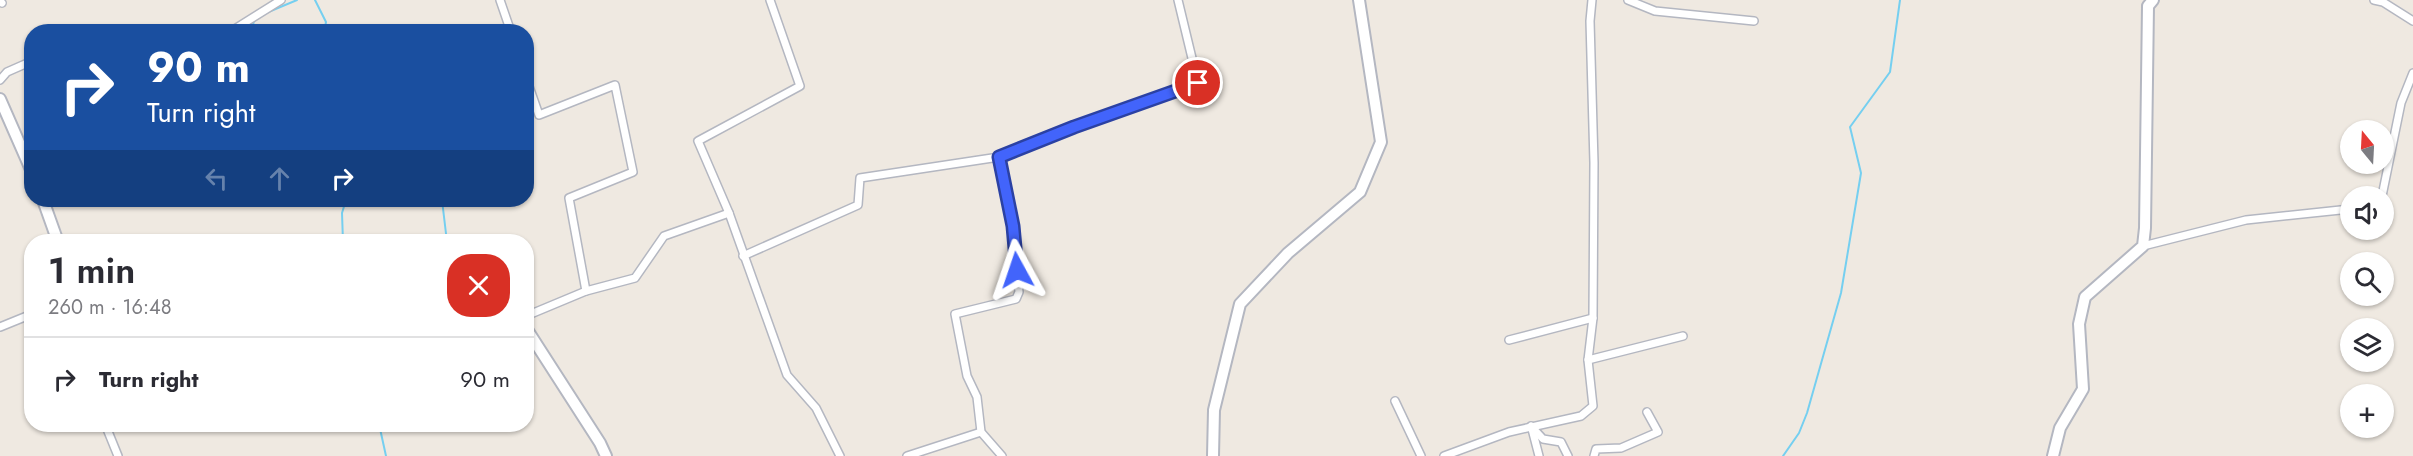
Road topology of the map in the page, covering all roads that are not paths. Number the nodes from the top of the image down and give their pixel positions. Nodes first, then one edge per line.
1 (281, 0) edge
2 (500, 0) edge
3 (770, 0) edge
4 (1178, 0) edge
5 (1359, 0) edge
6 (1592, 0) edge
7 (1628, 0) edge
8 (2153, 0) edge
9 (2374, 0) edge
10 (1754, 21) dead end
11 (2413, 21) edge
12 (243, 24) edge
13 (508, 24) edge
14 (24, 65) edge
15 (2413, 73) edge
16 (0, 80) edge
17 (0, 99) edge
18 (534, 101) edge
19 (24, 154) edge
20 (999, 157) junction
21 (2384, 186) edge
22 (46, 207) edge
23 (2340, 210) edge
24 (729, 213) junction
25 (55, 234) edge
26 (2143, 246) junction
27 (743, 256) junction
28 (586, 291) junction
29 (534, 313) edge
30 (24, 317) edge
31 (1593, 318) junction
32 (0, 327) edge
33 (1683, 336) dead end
34 (534, 340) edge
35 (1509, 340) dead end
36 (1588, 360) junction
37 (1395, 400) dead end
38 (1647, 412) dead end
39 (1531, 426) junction
40 (108, 432) edge
41 (981, 432) junction
42 (118, 456) edge
43 (606, 456) edge
44 (840, 456) edge
45 (907, 456) edge
46 (1002, 456) edge
47 (1213, 456) edge
48 (1421, 456) edge
49 (1444, 456) edge
50 (1539, 456) edge
51 (1568, 456) edge
52 (1594, 456) edge
53 (2053, 456) edge

1 - 12 street
2 - 13 street
3 - 24 street
4 - 20 street
5 - 47 street
6 - 31 street
7 - 10 street
8 - 26 street
9 - 11 street
14 - 16 street
15 - 21 street
17 - 19 street
18 - 28 street
20 - 27 street
20 - 41 street
22 - 25 street
23 - 26 street
24 - 27 street
24 - 28 street
26 - 53 street
27 - 44 street
28 - 29 street
30 - 32 street
31 - 35 street
31 - 36 street
33 - 36 street
34 - 43 street
36 - 39 street
37 - 48 street
38 - 52 street
39 - 49 street
39 - 50 street
39 - 51 street
40 - 42 street
41 - 45 street
41 - 46 street

